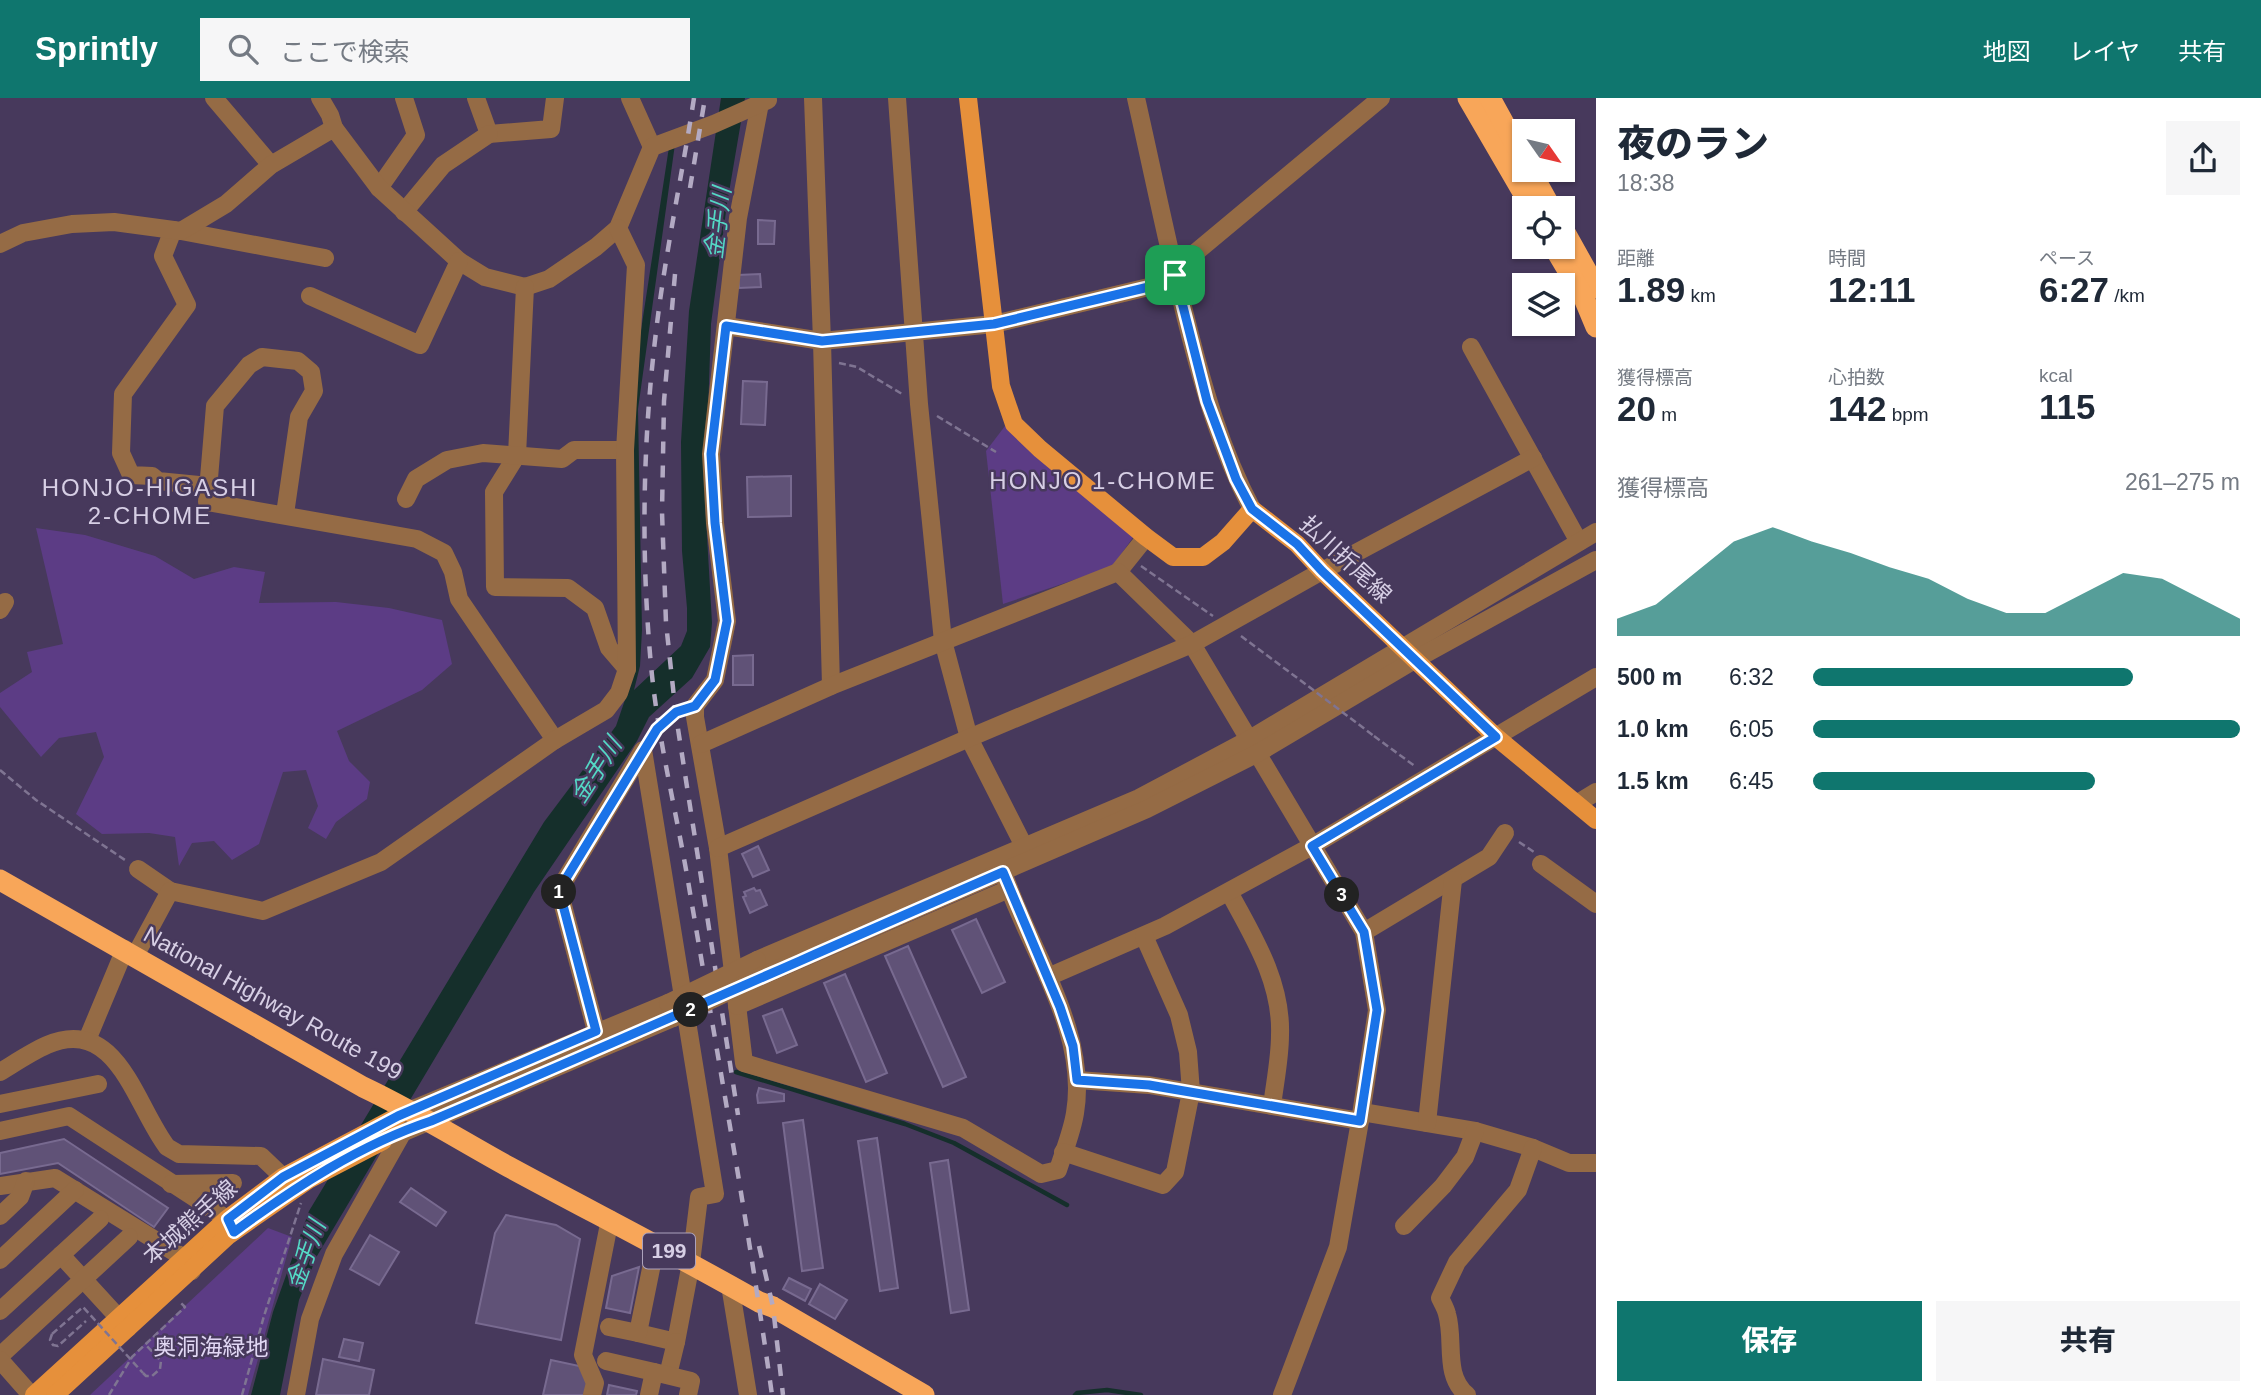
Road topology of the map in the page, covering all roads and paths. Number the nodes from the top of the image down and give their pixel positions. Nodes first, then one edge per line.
1 (214, 98) edge
2 (320, 98) edge
3 (404, 98) edge
4 (476, 98) edge
5 (555, 98) edge
6 (631, 98) edge
7 (813, 98) edge
8 (897, 98) edge
9 (968, 98) edge
10 (1136, 98) edge
11 (1381, 98) edge
12 (1468, 98) edge
13 (1490, 98) edge
14 (759, 103) edge
15 (334, 128) junction
16 (489, 134) junction
17 (1512, 138) edge
18 (652, 147) junction
19 (271, 165) junction
20 (379, 188) junction
21 (1525, 196) edge
22 (404, 212) junction
23 (618, 228) junction
24 (177, 230) junction
25 (0, 244) edge
26 (1575, 250) edge
27 (325, 258) dead end
28 (1561, 259) edge
29 (459, 261) junction
30 (1175, 275) junction
31 (525, 287) junction
32 (1596, 288) edge
33 (311, 296) dead end
34 (994, 324) junction
35 (726, 326) junction
36 (1596, 327) edge
37 (914, 331) junction
38 (822, 341) junction
39 (1471, 347) dead end
40 (625, 450) junction
41 (1533, 457) junction
42 (514, 460) junction
43 (209, 486) junction
44 (406, 499) dead end
45 (1252, 509) junction
46 (285, 514) junction
47 (1596, 532) edge
48 (1146, 537) junction
49 (1579, 542) junction
50 (1595, 564) edge
51 (1322, 571) junction
52 (1118, 572) junction
53 (943, 641) junction
54 (1192, 644) junction
55 (1410, 654) junction
56 (627, 669) junction
57 (1596, 677) edge
58 (1300, 680) dead end
59 (831, 686) junction
60 (695, 706) junction
61 (1496, 737) junction
62 (969, 738) junction
63 (555, 740) junction
64 (701, 744) junction
65 (1254, 746) junction
66 (643, 750) junction
67 (0, 770) edge
68 (1430, 778) junction
69 (1596, 792) edge
70 (1578, 803) junction
71 (1596, 820) edge
72 (1505, 833) joint
73 (1312, 846) junction
74 (718, 848) junction
75 (1027, 853) junction
76 (1541, 864) joint
77 (138, 869) joint
78 (0, 880) edge
79 (1006, 880) junction
80 (1453, 880) junction
81 (170, 891) junction
82 (1229, 892) junction
83 (1596, 904) edge
84 (1364, 932) junction
85 (1143, 936) junction
86 (130, 953) junction
87 (761, 968) junction
88 (1048, 977) junction
89 (737, 1006) junction
90 (671, 1010) junction
91 (596, 1031) junction
92 (87, 1040) junction
93 (0, 1072) edge
94 (1077, 1080) junction
95 (97, 1084) dead end
96 (1191, 1092) junction
97 (0, 1104) edge
98 (1272, 1105) junction
99 (1361, 1116) junction
100 (405, 1119) junction
101 (431, 1121) junction
102 (1427, 1123) junction
103 (0, 1131) edge
104 (1475, 1131) junction
105 (383, 1141) joint
106 (1533, 1148) junction
107 (1063, 1152) junction
108 (1596, 1163) edge
109 (317, 1170) junction
110 (283, 1177) junction
111 (26, 1181) junction
112 (233, 1183) dead end
113 (171, 1184) junction
114 (0, 1186) edge
115 (75, 1189) junction
116 (0, 1216) edge
117 (100, 1219) dead end
118 (610, 1219) junction
119 (231, 1225) junction
120 (1404, 1226) dead end
121 (130, 1237) dead end
122 (656, 1244) junction
123 (61, 1255) junction
124 (0, 1260) edge
125 (188, 1264) junction
126 (691, 1264) junction
127 (84, 1278) junction
128 (730, 1285) junction
129 (170, 1290) junction
130 (0, 1311) edge
131 (86, 1321) dead end
132 (123, 1323) junction
133 (609, 1327) dead end
134 (638, 1333) junction
135 (676, 1342) junction
136 (145, 1344) junction
137 (0, 1361) edge
138 (606, 1362) dead end
139 (661, 1374) junction
140 (33, 1395) edge
141 (55, 1395) edge
142 (109, 1395) edge
143 (242, 1395) edge
144 (296, 1395) edge
145 (592, 1395) edge
146 (649, 1395) edge
147 (688, 1395) edge
148 (748, 1395) edge
149 (924, 1395) edge
150 (1282, 1395) edge
151 (1467, 1395) edge

1 - 19 street
2 - 15 street
3 - 20 street
4 - 16 street
5 - 16 street
6 - 18 street
7 - 38 street
8 - 37 street
9 - 34 main road
10 - 30 street
11 - 30 street
12 - 21 highway
13 - 17 highway
14 - 18 street
14 - 35 street
15 - 19 street
15 - 20 street
16 - 22 street
18 - 23 street
19 - 24 street
20 - 22 street
22 - 29 street
23 - 31 street
23 - 40 street
24 - 25 street
24 - 27 street
24 - 43 street
26 - 32 highway
28 - 36 highway
29 - 31 street
29 - 33 street
30 - 34 street
30 - 45 street
31 - 42 street
34 - 37 street
34 - 48 main road
35 - 38 street
35 - 60 street
37 - 38 street
37 - 53 street
38 - 59 street
39 - 41 street
40 - 42 street
40 - 56 street
41 - 49 street
41 - 51 street
42 - 44 street
42 - 56 street
43 - 46 street
43 - 46 street
45 - 48 main road
45 - 51 main road, 払川折尾線
46 - 63 street
47 - 49 street
48 - 52 street
49 - 55 street
50 - 55 street
51 - 54 street
51 - 55 main road, 払川折尾線
52 - 53 street
52 - 54 street
53 - 59 street
53 - 62 street
54 - 62 street
54 - 65 street
55 - 61 main road, 払川折尾線
55 - 65 street
56 - 63 street
57 - 61 street
58 - 68 path, bridge
59 - 64 street
60 - 64 street
60 - 66 path
61 - 68 street
61 - 70 main road, 払川折尾線
62 - 74 street
62 - 75 street
63 - 81 street
64 - 74 street
65 - 73 street
65 - 75 street
66 - 91 street
66 - 126 street
67 - 77 path
68 - 73 street
69 - 70 street
70 - 71 main road, 払川折尾線
72 - 76 path
72 - 80 street
73 - 82 street
73 - 84 street
74 - 89 street
75 - 79 street
75 - 87 street
76 - 83 street
77 - 81 street
78 - 86 highway, National Highway Route 199 / 199
79 - 87 street
79 - 88 street
79 - 89 street
80 - 84 street
80 - 102 street
81 - 86 street
82 - 85 street
82 - 98 street
84 - 99 street
85 - 88 street
85 - 96 street
86 - 92 street
86 - 100 highway, National Highway Route 199 / 199
87 - 90 street, bridge
88 - 94 street
89 - 107 street
90 - 91 street
90 - 101 street
91 - 100 street
92 - 93 street
92 - 110 street
94 - 96 street
94 - 107 street
95 - 97 street
96 - 98 street
96 - 107 street
98 - 99 street
99 - 102 street
99 - 150 street
100 - 101 highway, National Highway Route 199 / 199
100 - 105 street
100 - 109 main road, 本城熊手線
100 - 144 street
101 - 118 highway, National Highway Route 199 / 199
102 - 104 street
103 - 113 street
104 - 106 street
104 - 120 street
105 - 109 main road, 本城熊手線
106 - 108 street
106 - 151 street
109 - 110 main road, 本城熊手線
109 - 119 main road, 本城熊手線
109 - 143 path
110 - 119 main road, 本城熊手線
111 - 114 street
111 - 115 street
111 - 116 street
112 - 113 street
113 - 119 street
115 - 124 street
115 - 125 street
117 - 123 street
118 - 122 highway, National Highway Route 199 / 199
118 - 145 street
119 - 125 main road, 本城熊手線
121 - 127 street
122 - 126 highway, National Highway Route 199 / 199
122 - 134 street
123 - 127 street
123 - 130 street
125 - 129 main road, 本城熊手線
125 - 132 main road, 本城熊手線
126 - 128 highway, National Highway Route 199 / 199
126 - 135 street
127 - 132 street
127 - 137 street
128 - 148 street
128 - 149 highway, National Highway Route 199 / 199
129 - 132 main road, 本城熊手線
129 - 136 path
131 - 136 path, bridge
132 - 140 main road, 本城熊手線
132 - 141 main road, 本城熊手線
133 - 134 street
134 - 135 street
135 - 139 street
136 - 142 path
137 - 140 street
138 - 139 street
139 - 146 street
139 - 147 street

